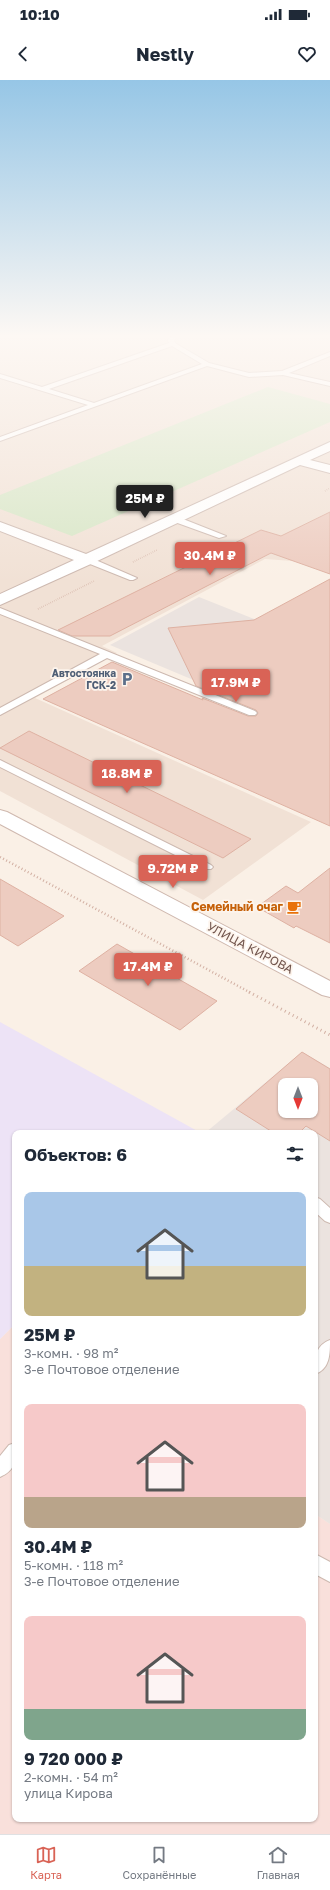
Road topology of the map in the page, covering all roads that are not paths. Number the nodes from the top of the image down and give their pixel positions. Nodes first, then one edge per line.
1 (58, 418) edge
2 (0, 439) edge
3 (330, 446) edge
4 (300, 460) junction
5 (330, 469) edge
6 (175, 519) junction
7 (0, 526) edge
8 (222, 536) dead end
9 (88, 560) junction
10 (132, 578) dead end
11 (0, 600) edge
12 (0, 611) edge
13 (107, 654) junction
14 (0, 712) edge
15 (252, 713) dead end
16 (0, 763) edge
17 (0, 816) edge
18 (207, 867) dead end
19 (330, 990) edge
20 (318, 1205) edge
21 (330, 1217) edge
22 (330, 1347) edge
23 (318, 1363) edge
24 (12, 1455) edge
25 (0, 1469) edge
26 (318, 1565) edge
27 (330, 1574) edge

1 - 2 lane
3 - 4 street
4 - 5 street
4 - 6 street
6 - 8 lane
6 - 9 street
7 - 9 street
9 - 10 lane
9 - 11 street
12 - 13 lane
13 - 14 lane
13 - 15 lane
16 - 18 lane
17 - 19 street, УЛИЦА КИРОВА
20 - 21 lane
22 - 23 lane
24 - 25 lane
26 - 27 lane

